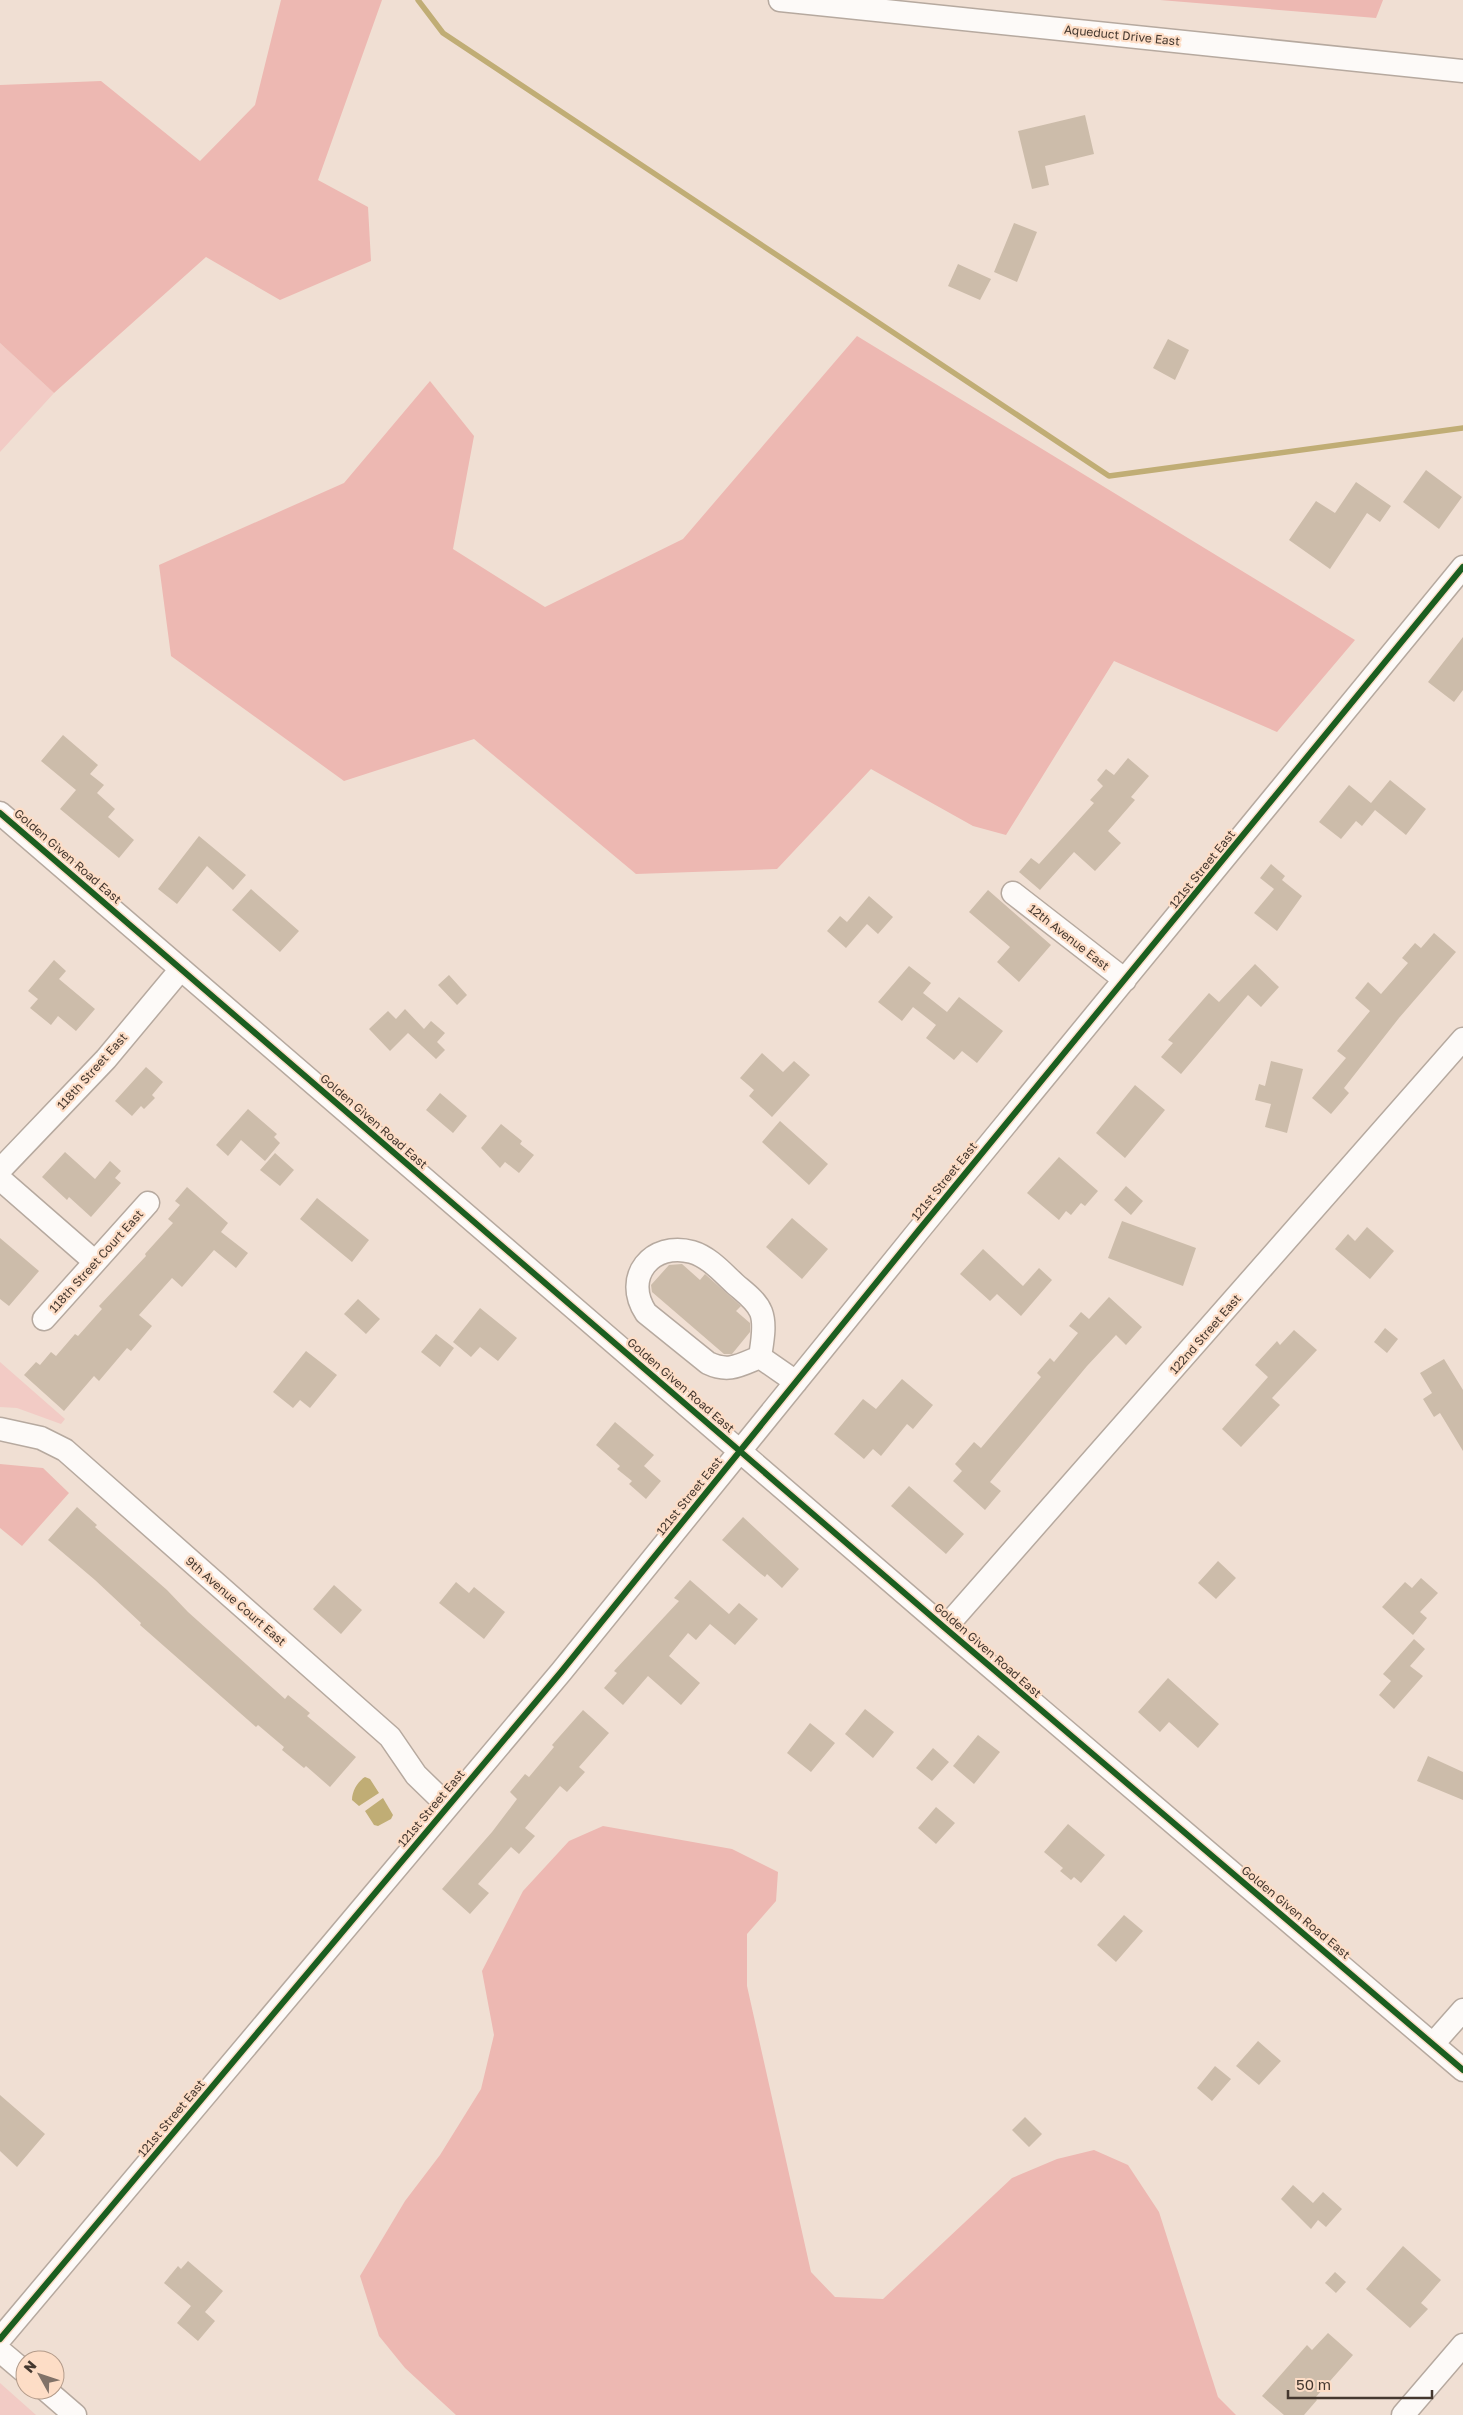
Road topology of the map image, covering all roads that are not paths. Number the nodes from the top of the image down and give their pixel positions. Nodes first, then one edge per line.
1 (780, 0) edge
2 (1463, 71) edge
3 (1463, 567) edge
4 (0, 812) edge
5 (1013, 893) dead end
6 (181, 969) junction
7 (1125, 980) junction
8 (1463, 1039) edge
9 (0, 1170) edge
10 (0, 1179) edge
11 (148, 1203) dead end
12 (94, 1261) junction
13 (44, 1319) dead end
14 (760, 1357) junction
15 (796, 1382) junction
16 (0, 1429) edge
17 (740, 1451) junction
18 (945, 1628) junction
19 (448, 1806) junction
20 (1463, 2010) edge
21 (1433, 2044) junction
22 (1463, 2070) edge
23 (0, 2339) edge
24 (1463, 2345) edge
25 (0, 2351) edge
26 (15, 2364) edge
27 (58, 2400) edge
28 (75, 2415) edge
29 (1403, 2415) edge

1 - 2 street, Aqueduct Drive East
3 - 7 street, 121st Street East
4 - 6 street, Golden Given Road East
5 - 7 street, 12th Avenue East
6 - 9 street, 118th Street East
6 - 17 street, Golden Given Road East
7 - 15 street, 121st Street East
8 - 18 street, 122nd Street East
10 - 12 street
11 - 12 street, 118th Street Court East
12 - 13 street, 118th Street Court East
14 - 14 street
14 - 15 street
15 - 17 street, 121st Street East
16 - 19 street, 9th Avenue Court East
17 - 18 street, Golden Given Road East
17 - 19 street, 121st Street East
18 - 21 street, Golden Given Road East
19 - 23 street, 121st Street East
20 - 21 street
21 - 22 street, Golden Given Road East
24 - 29 street
25 - 26 street
27 - 28 street

